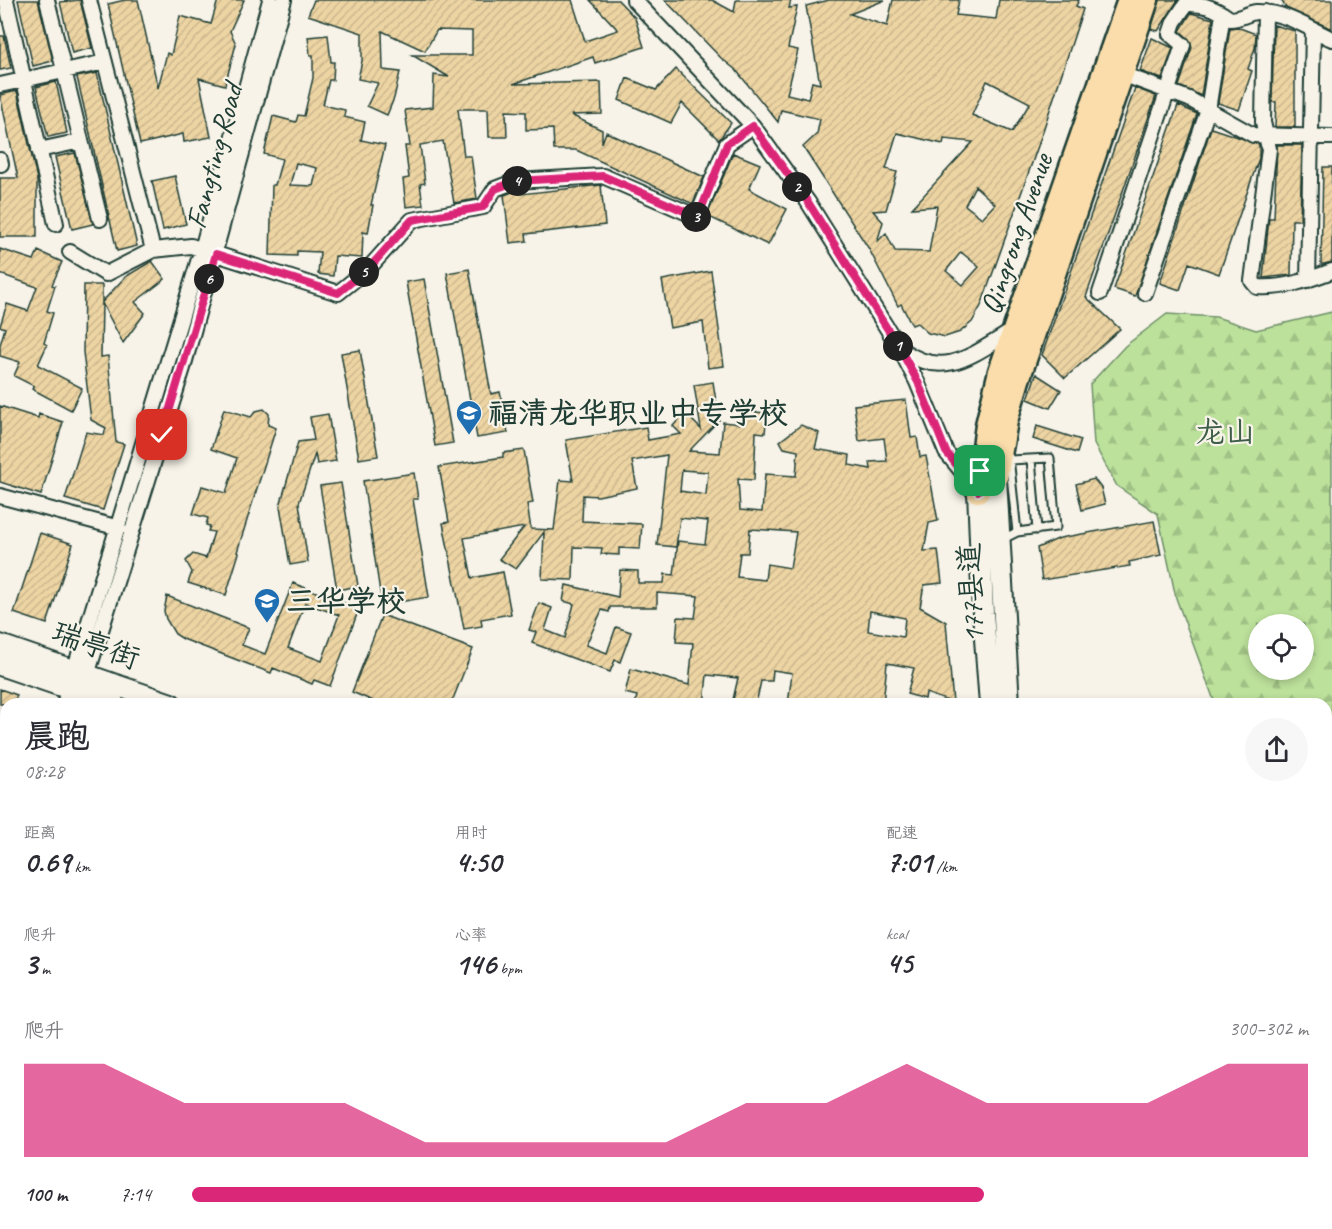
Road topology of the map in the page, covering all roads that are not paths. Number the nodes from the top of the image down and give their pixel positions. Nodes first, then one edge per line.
1 (6, 0) edge
2 (47, 0) edge
3 (89, 0) edge
4 (270, 0) edge
5 (284, 0) edge
6 (1128, 0) edge
7 (1147, 0) edge
8 (638, 2) edge
9 (1265, 12) junction
10 (1223, 14) junction
11 (1313, 30) junction
12 (1332, 39) edge
13 (105, 62) junction
14 (64, 71) junction
15 (1122, 74) junction
16 (24, 80) junction
17 (0, 85) edge
18 (1167, 91) junction
19 (1208, 110) junction
20 (753, 126) junction
21 (1266, 135) junction
22 (1311, 137) junction
23 (1332, 137) edge
24 (81, 141) junction
25 (39, 150) junction
26 (100, 219) dead end
27 (56, 224) dead end
28 (202, 249) junction
29 (153, 250) junction
30 (70, 252) dead end
31 (216, 254) junction
32 (1332, 271) edge
33 (1308, 280) junction
34 (1100, 293) dead end
35 (1144, 293) dead end
36 (1015, 329) junction
37 (900, 349) junction
38 (1006, 421) junction
39 (1031, 459) junction
40 (1009, 460) junction
41 (987, 485) junction
42 (0, 496) edge
43 (119, 528) junction
44 (1038, 530) junction
45 (1017, 532) junction
46 (998, 542) junction
47 (0, 645) edge
48 (0, 665) edge
49 (76, 688) edge
50 (100, 698) edge
51 (135, 698) edge
52 (989, 698) edge
53 (1009, 698) edge

1 - 16 street
2 - 14 street
3 - 13 street
4 - 28 street, Fangting Road
5 - 31 street, Fangting Road
6 - 36 main road, Qingrong Avenue
7 - 15 main road, Qingrong Avenue
8 - 20 street
9 - 10 street
9 - 11 street
9 - 21 street
10 - 18 street
10 - 19 street
11 - 12 street
11 - 22 street
13 - 14 street
13 - 29 street
14 - 16 street
14 - 24 street
15 - 18 street
15 - 38 main road, Qingrong Avenue
16 - 17 street
16 - 25 street
18 - 19 street
18 - 34 street
19 - 21 street
19 - 35 street
20 - 31 street
20 - 37 street
21 - 22 street
21 - 33 street
22 - 23 street
22 - 33 street
24 - 25 street
24 - 26 street
25 - 27 street
28 - 29 street
28 - 31 street
28 - 43 street, Fangting Road
29 - 30 street
31 - 49 street, Fangting Road
32 - 33 street
36 - 37 street
36 - 41 main road, Qingrong Avenue
37 - 41 street
38 - 40 lane
38 - 41 main road, Qingrong Avenue
39 - 40 lane
39 - 44 lane
39 - 44 lane
40 - 45 lane
41 - 46 main road, 177县道
41 - 52 main road, 177县道
42 - 43 street
43 - 49 street, Fangting Road
44 - 45 lane
45 - 46 lane
46 - 53 main road, 177县道
47 - 49 main road, 瑞亭街
48 - 49 main road, 瑞亭街
49 - 50 main road, 瑞亭街
49 - 51 main road, 瑞亭街

